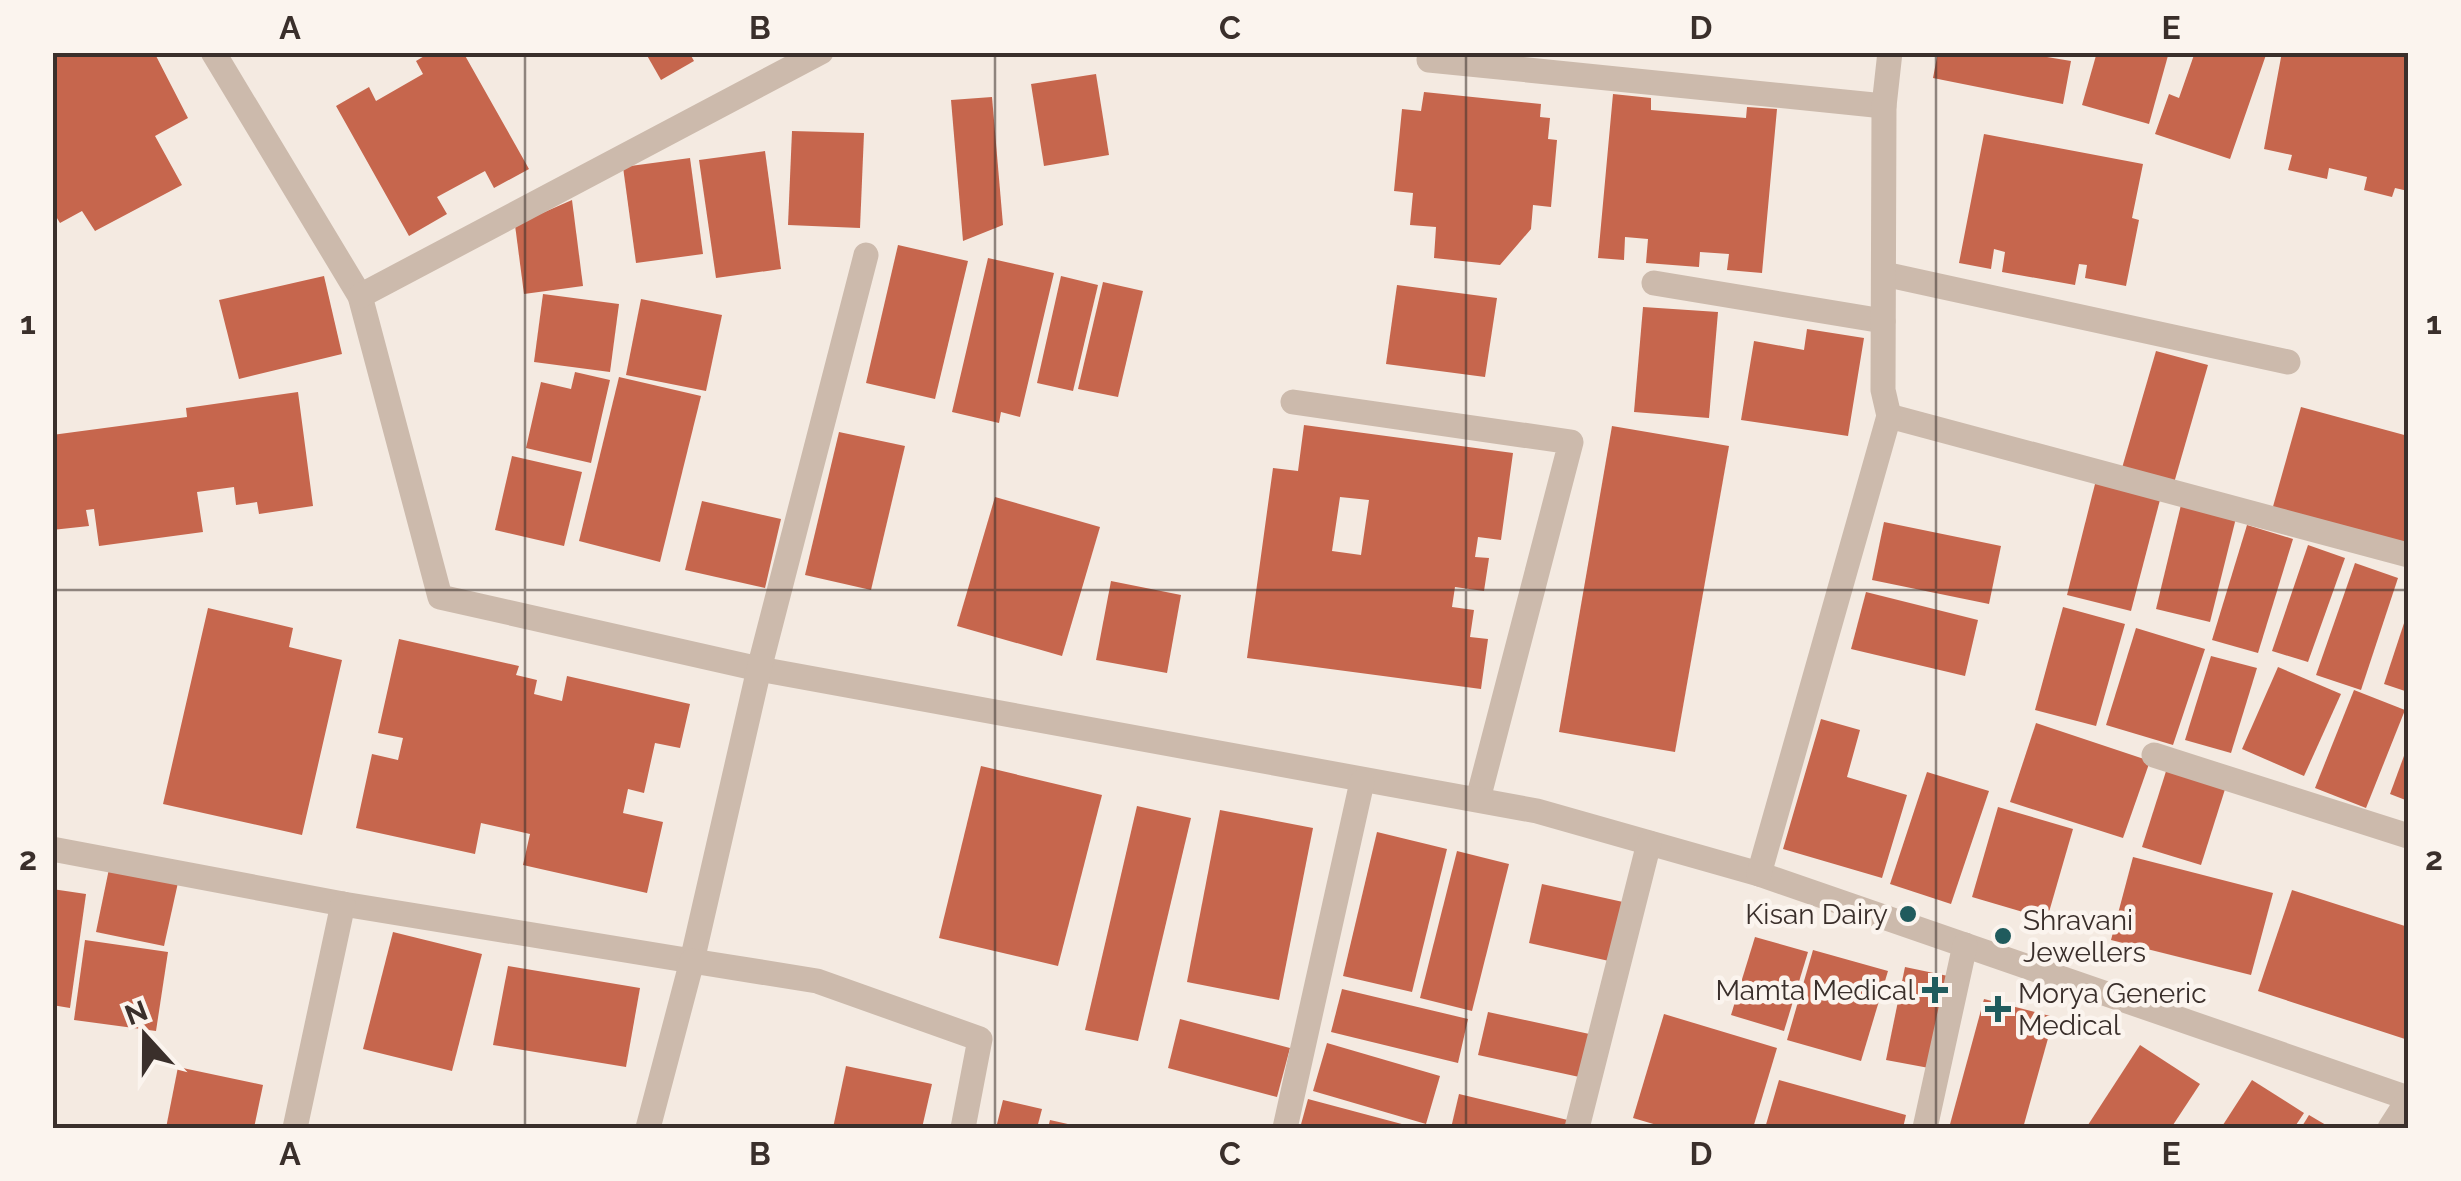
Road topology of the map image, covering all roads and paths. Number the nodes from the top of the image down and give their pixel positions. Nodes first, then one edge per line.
1 (213, 52) edge
2 (821, 52) edge
3 (1430, 52) edge
4 (1890, 52) edge
5 (1884, 106) junction
6 (866, 255) dead end
7 (1884, 274) junction
8 (1654, 283) dead end
9 (360, 296) junction
10 (1883, 321) junction
11 (2288, 362) dead end
12 (1294, 402) dead end
13 (1889, 416) junction
14 (2408, 555) edge
15 (759, 668) junction
16 (2154, 754) dead end
17 (1362, 782) junction
18 (1478, 799) junction
19 (2408, 836) edge
20 (1649, 843) junction
21 (52, 849) edge
22 (1758, 874) junction
23 (342, 904) junction
24 (1965, 945) junction
25 (692, 961) junction
26 (2408, 1099) edge
27 (295, 1128) edge
28 (648, 1128) edge
29 (964, 1128) edge
30 (1285, 1128) edge
31 (1577, 1128) edge
32 (1925, 1128) edge
33 (2390, 1128) edge

1 - 9 street
2 - 9 street
3 - 5 street
4 - 5 street
5 - 7 street
6 - 15 street
7 - 10 street
7 - 11 street
8 - 10 street
9 - 15 street
10 - 13 street
12 - 18 street
13 - 14 street
13 - 22 street
15 - 17 street
15 - 25 street
16 - 19 street
17 - 18 street
17 - 30 street
18 - 20 street
20 - 22 street
20 - 31 street
21 - 23 street
22 - 24 street
23 - 25 street
23 - 27 street
24 - 26 street
24 - 32 street
25 - 28 street
25 - 29 street
26 - 33 street

